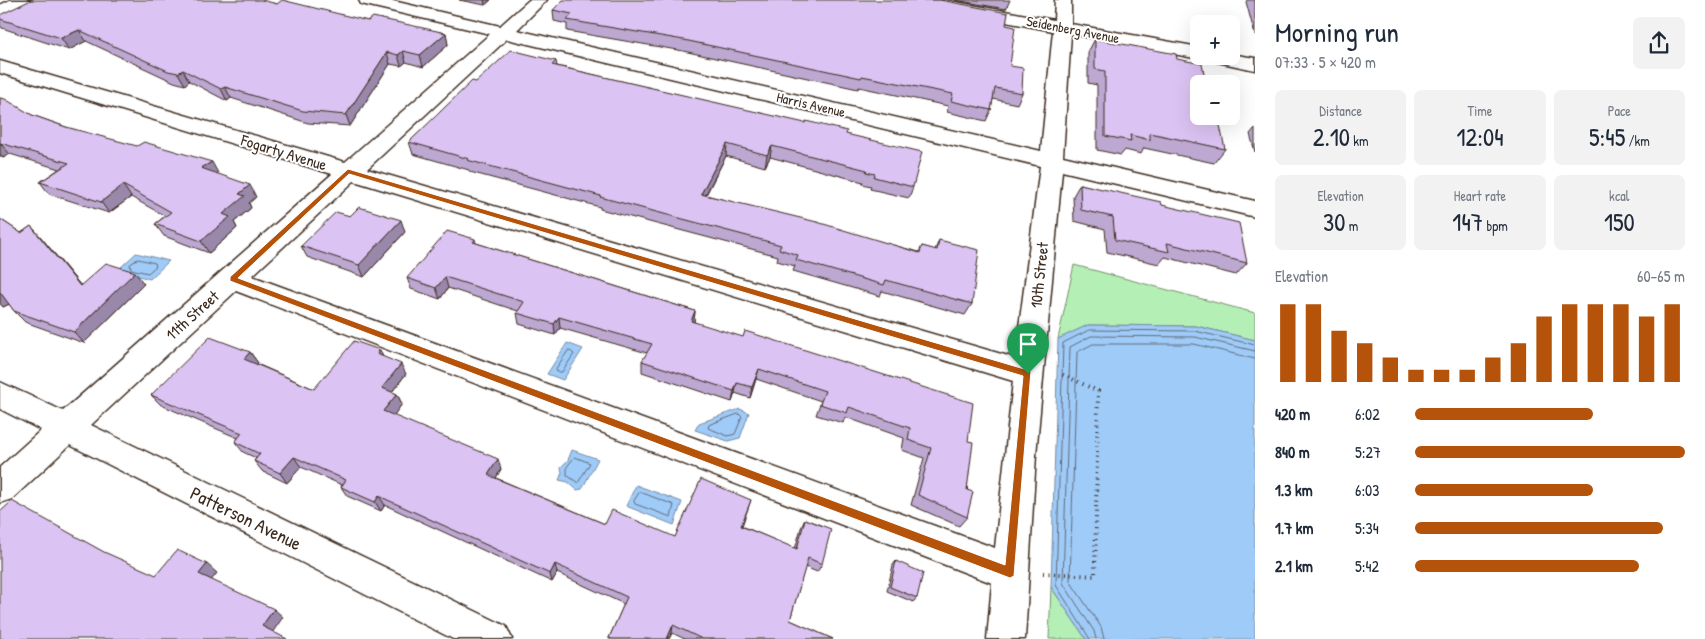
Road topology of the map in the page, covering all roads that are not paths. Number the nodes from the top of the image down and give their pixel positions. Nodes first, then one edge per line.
1 (24, 0) edge
2 (366, 0) edge
3 (539, 0) edge
4 (918, 0) edge
5 (0, 11) edge
6 (1063, 13) edge
7 (504, 32) junction
8 (1190, 50) edge
9 (1240, 61) edge
10 (1255, 64) edge
11 (0, 67) edge
12 (1051, 160) junction
13 (348, 171) junction
14 (1255, 209) edge
15 (232, 279) junction
16 (1041, 372) junction
17 (0, 395) edge
18 (66, 429) junction
19 (0, 488) edge
20 (1010, 572) junction
21 (493, 639) edge
22 (1006, 639) edge

1 - 5 street
2 - 7 street, Harris Avenue
3 - 7 street, 11th Street
4 - 6 street, Seidenberg Avenue
6 - 8 street, Seidenberg Avenue
6 - 12 street, 10th Street
7 - 12 street, Harris Avenue
7 - 13 street, 11th Street
9 - 10 street
11 - 13 street, Fogarty Avenue
12 - 14 street, Harris Avenue
12 - 16 street, 10th Street
13 - 15 street, 11th Street
13 - 16 street, Fogarty Avenue
15 - 18 street, 11th Street
15 - 20 street
16 - 20 street, 10th Street
17 - 18 street, Patterson Avenue
18 - 19 street, 11th Street
18 - 21 street, Patterson Avenue
20 - 22 street, 10th Street

